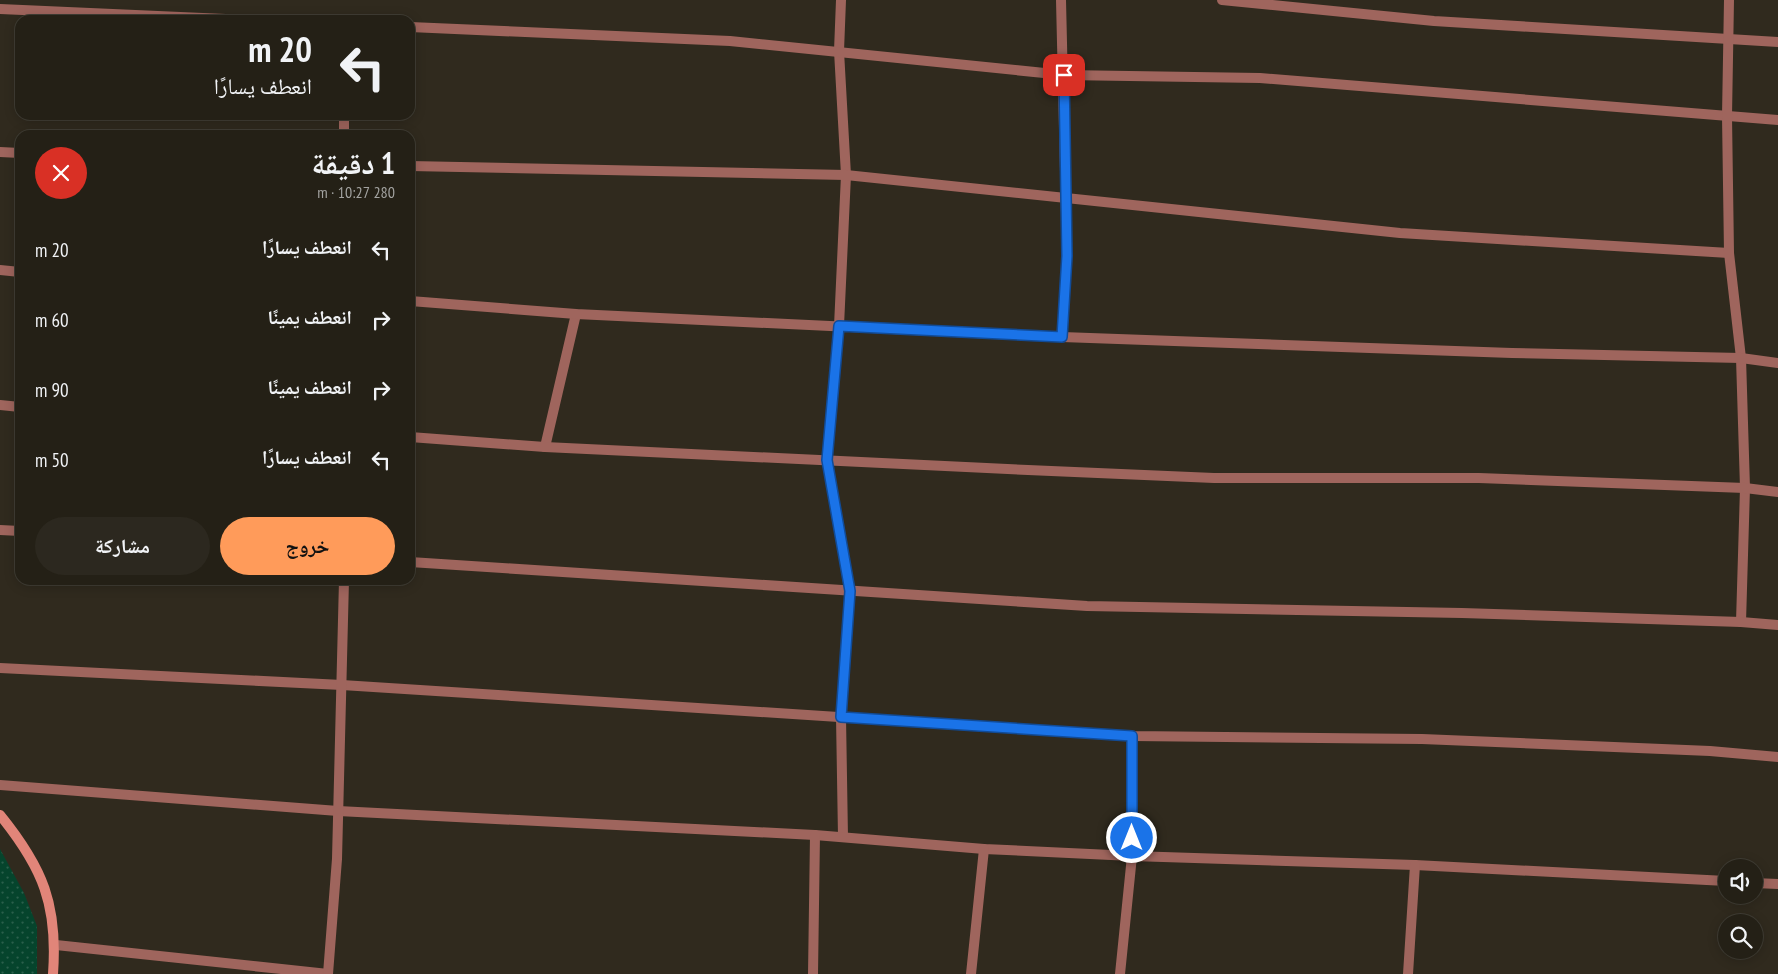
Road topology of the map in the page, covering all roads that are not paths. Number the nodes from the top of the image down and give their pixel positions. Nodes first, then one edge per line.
1 (841, 0) edge
2 (1061, 0) edge
3 (1222, 0) edge
4 (1729, 0) edge
5 (0, 10) edge
6 (124, 15) edge
7 (415, 27) edge
8 (1728, 39) junction
9 (1778, 42) edge
10 (839, 51) junction
11 (1064, 75) junction
12 (1727, 116) junction
13 (1778, 120) edge
14 (0, 152) edge
15 (15, 153) edge
16 (415, 166) edge
17 (846, 175) junction
18 (1066, 198) junction
19 (1729, 253) junction
20 (0, 270) edge
21 (15, 272) edge
22 (415, 301) edge
23 (576, 314) junction
24 (839, 326) junction
25 (1062, 337) junction
26 (1740, 358) junction
27 (1778, 363) edge
28 (0, 406) edge
29 (15, 407) edge
30 (415, 437) edge
31 (545, 448) junction
32 (827, 460) junction
33 (1745, 488) junction
34 (1778, 492) edge
35 (0, 530) edge
36 (15, 531) edge
37 (415, 562) edge
38 (344, 585) edge
39 (850, 591) junction
40 (1741, 622) junction
41 (1778, 625) edge
42 (0, 668) edge
43 (342, 684) junction
44 (841, 717) junction
45 (1132, 736) junction
46 (1778, 757) edge
47 (0, 784) edge
48 (338, 810) junction
49 (0, 815) edge
50 (815, 835) junction
51 (843, 838) junction
52 (984, 849) junction
53 (1132, 856) junction
54 (1415, 865) junction
55 (1718, 881) edge
56 (1763, 883) edge
57 (1778, 884) edge
58 (56, 945) junction
59 (54, 974) edge
60 (328, 974) edge
61 (813, 974) edge
62 (971, 974) edge
63 (1120, 974) edge
64 (1408, 974) edge

1 - 10 street
2 - 11 street
3 - 8 street
4 - 8 street
5 - 6 street
7 - 10 street
8 - 9 street
8 - 12 street
10 - 11 street
10 - 17 street
11 - 12 street
11 - 18 street
12 - 13 street
12 - 19 street
14 - 15 street
16 - 17 street
17 - 18 street
17 - 24 street
18 - 19 street
18 - 25 street
19 - 26 street
20 - 21 street
22 - 23 street
23 - 24 street
23 - 31 street
24 - 25 street
24 - 32 street
25 - 26 street
26 - 27 street
26 - 33 street
28 - 29 street
30 - 31 street
31 - 32 street
32 - 33 street
32 - 39 street
33 - 34 street
33 - 40 street
35 - 36 street
37 - 39 street
38 - 43 street
39 - 40 street
39 - 44 street
40 - 41 street
42 - 43 street
43 - 44 street
43 - 48 street
44 - 45 street
44 - 51 street
45 - 46 street
45 - 53 street
47 - 48 street
48 - 50 street
48 - 60 street
49 - 58 main road
50 - 51 street
50 - 61 street
51 - 52 street
52 - 53 street
52 - 62 street
53 - 54 street
53 - 63 street
54 - 55 street
54 - 64 street
56 - 57 street
58 - 59 main road
58 - 60 street

